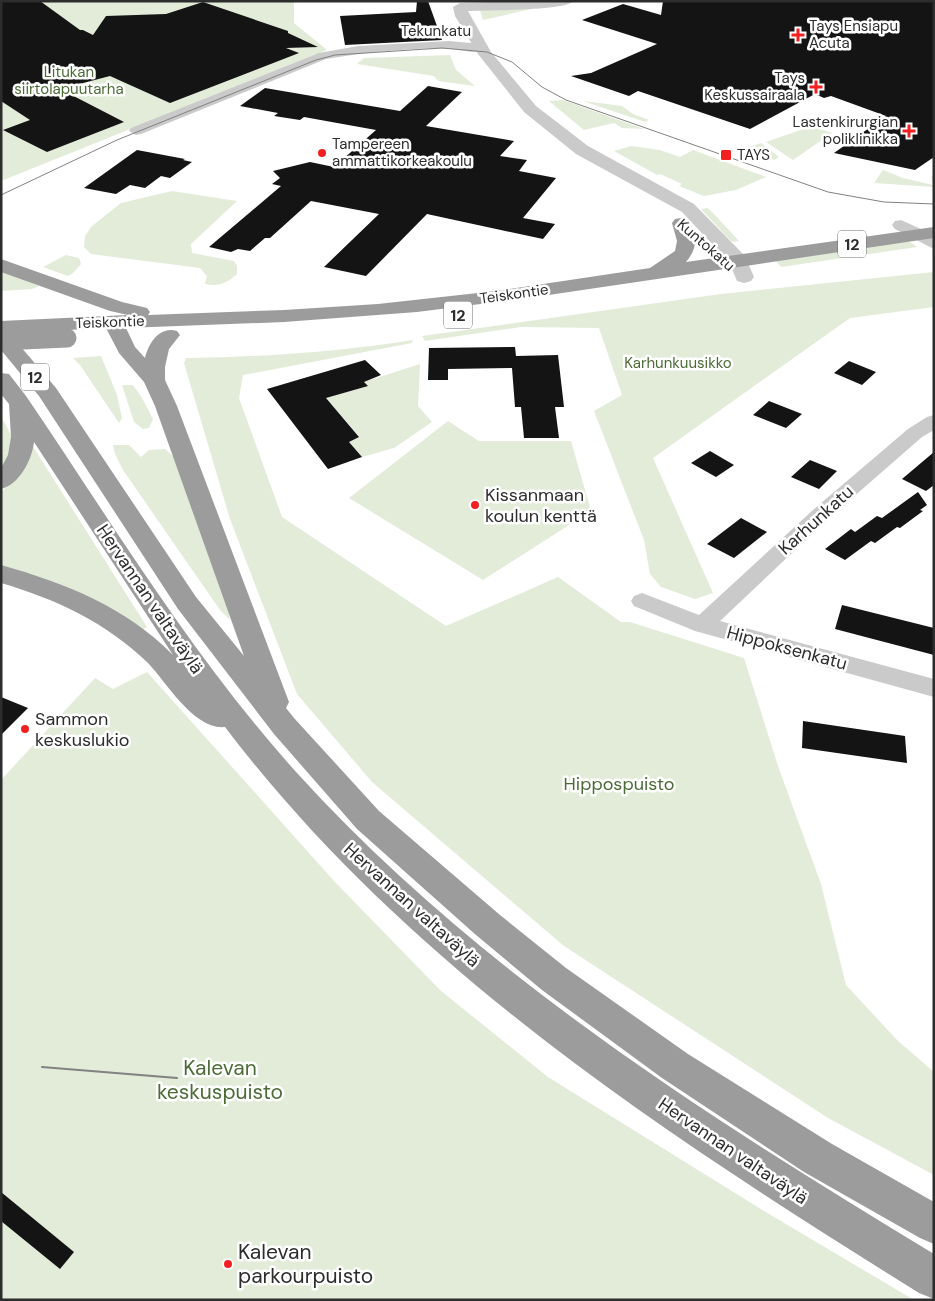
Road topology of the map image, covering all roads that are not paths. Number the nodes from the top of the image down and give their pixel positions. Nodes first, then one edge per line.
1 (568, 1) edge
2 (460, 8) edge
3 (463, 48) junction
4 (481, 48) junction
5 (478, 69) dead end
6 (508, 107) dead end
7 (136, 131) dead end
8 (934, 220) edge
9 (681, 223) junction
10 (901, 225) junction
11 (929, 236) edge
12 (934, 250) edge
13 (785, 253) junction
14 (1, 265) edge
15 (735, 266) junction
16 (651, 273) junction
17 (116, 322) junction
18 (1, 327) edge
19 (172, 328) junction
20 (66, 333) junction
21 (1, 336) edge
22 (1, 341) edge
23 (1, 379) edge
24 (154, 380) junction
25 (18, 401) junction
26 (934, 421) edge
27 (1, 482) edge
28 (1, 574) edge
29 (642, 601) dead end
30 (703, 625) junction
31 (934, 688) edge
32 (284, 726) junction
33 (243, 727) junction
34 (934, 1224) edge
35 (934, 1278) edge

1 - 2 street
2 - 3 street
2 - 4 street, Kuntokatu
3 - 4 street, Tekunkatu
3 - 5 street
3 - 7 street, Tekunkatu
4 - 15 street, Kuntokatu
6 - 9 street, Kuntokatu
8 - 10 highway, 12
9 - 15 street, Kuntokatu
9 - 16 highway
10 - 11 street
10 - 13 highway, 12
11 - 13 highway, Teiskontie / 12
12 - 15 highway, Teiskontie / 12
13 - 15 highway, Teiskontie / 12
14 - 17 highway, 12
15 - 16 highway, Teiskontie / 12
15 - 19 highway, Teiskontie / 12
16 - 19 highway, Teiskontie / 12
17 - 19 highway, Teiskontie / 12
17 - 19 highway, 12
17 - 20 highway, Teiskontie / 12
17 - 24 highway
18 - 20 highway, Teiskontie / 12
19 - 24 highway
20 - 22 highway, Teiskontie / 12, bridge
21 - 32 highway, Hervannan valtaväylä / 12
23 - 25 highway, 12
24 - 32 highway
25 - 27 highway, 12
25 - 33 highway, Hervannan valtaväylä
26 - 30 street, Karhunkatu
28 - 33 highway
29 - 30 street, Hippoksenkatu
30 - 31 street, Hippoksenkatu
32 - 34 highway, Hervannan valtaväylä
33 - 35 highway, Hervannan valtaväylä

